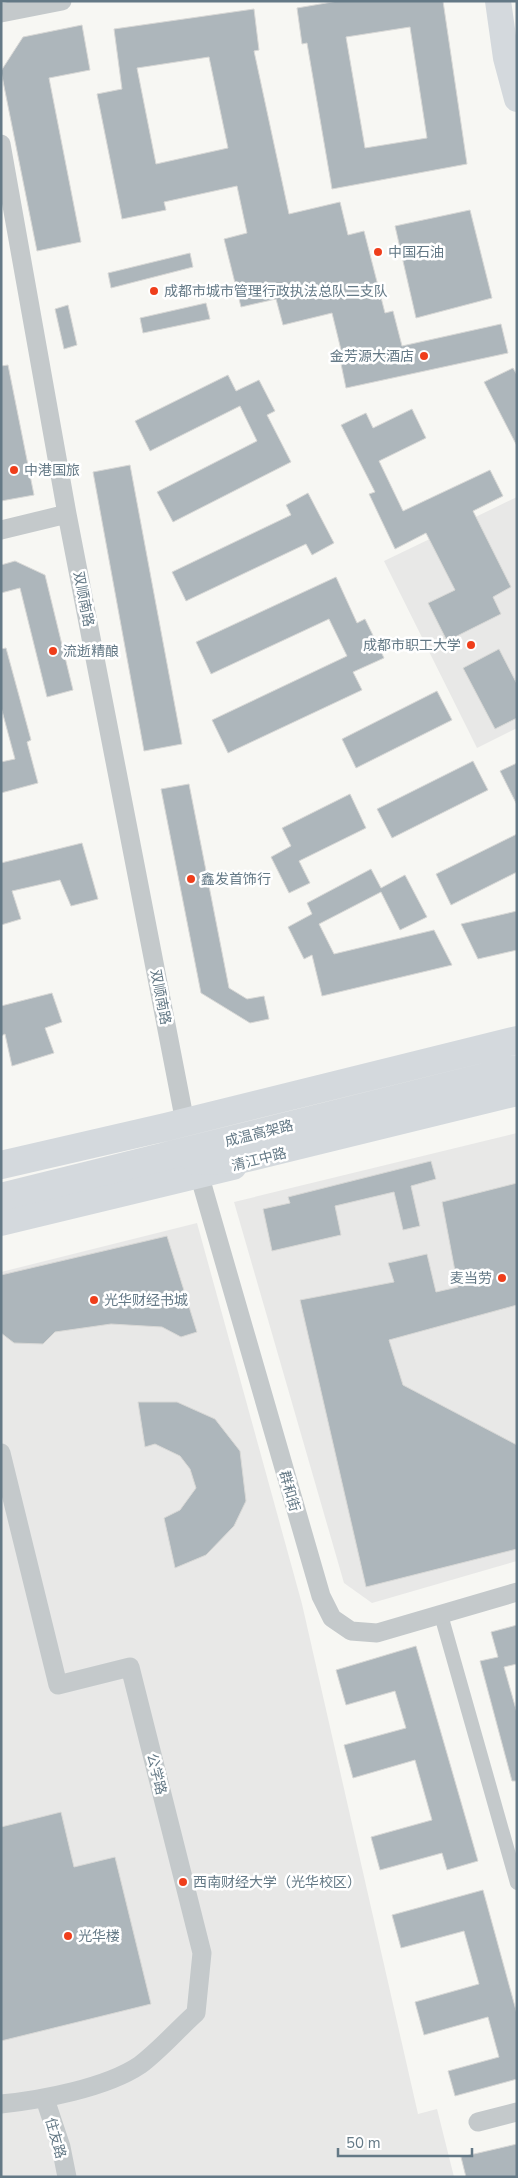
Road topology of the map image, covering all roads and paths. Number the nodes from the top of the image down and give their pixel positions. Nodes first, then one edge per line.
1 (62, 1) edge
2 (498, 1) edge
3 (1, 13) edge
4 (517, 99) edge
5 (1, 144) edge
6 (67, 514) junction
7 (1, 530) edge
8 (517, 1032) edge
9 (517, 1040) edge
10 (517, 1069) edge
11 (517, 1092) edge
12 (517, 1097) edge
13 (183, 1112) junction
14 (1, 1156) edge
15 (137, 1163) junction
16 (1, 1165) edge
17 (198, 1174) junction
18 (1, 1198) edge
19 (1, 1222) edge
20 (1, 1453) edge
21 (517, 1592) edge
22 (442, 1615) junction
23 (517, 1883) edge
24 (45, 2099) junction
25 (1, 2104) edge
26 (517, 2112) edge
27 (478, 2122) dead end
28 (66, 2177) edge

1 - 3 street
2 - 4 main road
5 - 6 street, 双顺南路
6 - 7 street
6 - 13 street, 双顺南路
8 - 13 main road
9 - 16 main road, 成温高架路
10 - 15 main road, 成温高架路
11 - 15 main road
12 - 17 main road, 清江中路
13 - 14 main road
15 - 18 main road, 成温高架路
17 - 19 main road, 清江中路
17 - 22 street, 群和街
20 - 24 street, 公学路
21 - 22 street, 群和街
22 - 23 street
24 - 25 street
24 - 28 street, 住友路
26 - 27 street

